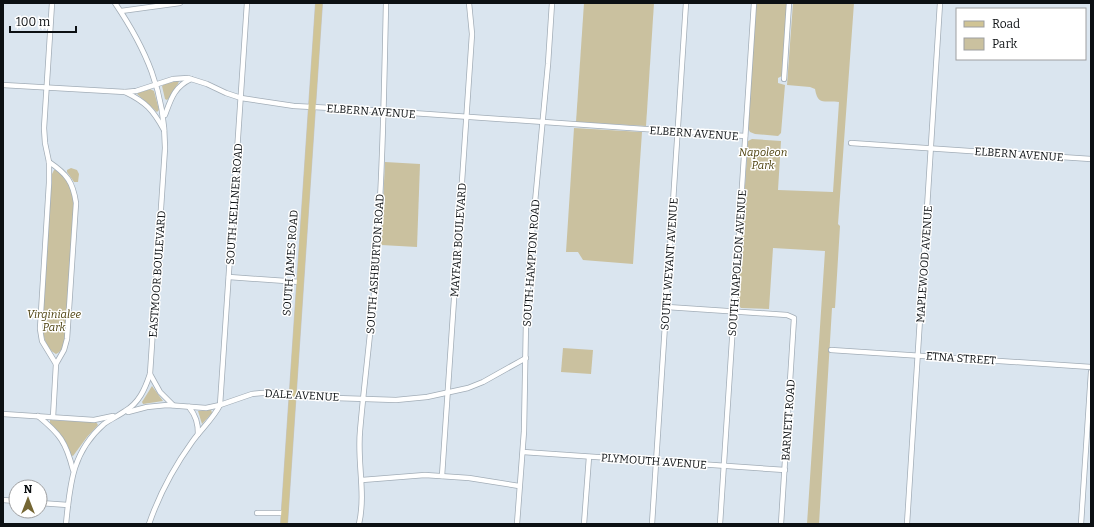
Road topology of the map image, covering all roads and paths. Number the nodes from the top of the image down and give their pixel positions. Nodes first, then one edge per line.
1 (52, 3) edge
2 (116, 3) edge
3 (180, 3) edge
4 (247, 3) edge
5 (319, 3) edge
6 (386, 3) edge
7 (469, 3) edge
8 (552, 3) edge
9 (686, 3) edge
10 (754, 3) edge
11 (789, 3) edge
12 (940, 3) edge
13 (121, 12) junction
14 (192, 79) junction
15 (784, 79) dead end
16 (157, 84) junction
17 (3, 85) edge
18 (46, 87) junction
19 (125, 92) junction
20 (241, 98) junction
21 (312, 107) junction
22 (383, 111) junction
23 (164, 117) junction
24 (466, 118) junction
25 (542, 122) junction
26 (678, 132) junction
27 (165, 133) junction
28 (745, 136) junction
29 (852, 143) dead end
30 (931, 148) junction
31 (1091, 159) edge
32 (49, 162) junction
33 (229, 277) junction
34 (300, 282) junction
35 (666, 307) junction
36 (734, 311) junction
37 (831, 350) dead end
38 (918, 356) junction
39 (526, 358) junction
40 (56, 364) junction
41 (1091, 367) edge
42 (1091, 372) edge
43 (150, 374) junction
44 (448, 393) junction
45 (292, 394) junction
46 (363, 398) junction
47 (173, 405) junction
48 (220, 405) junction
49 (189, 407) junction
50 (3, 414) edge
51 (121, 414) junction
52 (38, 416) junction
53 (53, 417) junction
54 (198, 434) junction
55 (523, 452) junction
56 (589, 456) junction
57 (656, 461) junction
58 (724, 465) junction
59 (785, 470) junction
60 (73, 472) junction
61 (442, 476) junction
62 (362, 480) junction
63 (520, 486) junction
64 (48, 504) edge
65 (68, 505) junction
66 (257, 513) dead end
67 (284, 514) junction
68 (66, 524) edge
69 (149, 524) edge
70 (284, 524) edge
71 (359, 524) edge
72 (517, 524) edge
73 (584, 524) edge
74 (652, 524) edge
75 (720, 524) edge
76 (781, 524) edge
77 (907, 524) edge
78 (1081, 524) edge

1 - 18 street
2 - 13 street, EASTMOOR BOULEVARD
3 - 13 street
4 - 20 street, SOUTH KELLNER ROAD
5 - 21 main road, SOUTH JAMES ROAD
6 - 22 street, SOUTH ASHBURTON ROAD
7 - 24 street, MAYFAIR BOULEVARD
8 - 25 street, SOUTH HAMPTON ROAD
9 - 26 street, SOUTH WEYANT AVENUE
10 - 28 street, SOUTH NAPOLEON AVENUE
11 - 15 street
12 - 30 street, MAPLEWOOD AVENUE
13 - 16 street, EASTMOOR BOULEVARD
14 - 16 street, ELBERN AVENUE
14 - 20 street, ELBERN AVENUE
14 - 23 street
16 - 19 street, ELBERN AVENUE
16 - 23 street, EASTMOOR BOULEVARD
17 - 18 street, ELBERN AVENUE
18 - 19 street, ELBERN AVENUE
18 - 32 street
19 - 27 street
20 - 21 street, ELBERN AVENUE
20 - 33 street, SOUTH KELLNER ROAD
21 - 22 street, ELBERN AVENUE
21 - 34 main road, SOUTH JAMES ROAD
22 - 24 street, ELBERN AVENUE
22 - 46 street, SOUTH ASHBURTON ROAD
23 - 27 street, EASTMOOR BOULEVARD
24 - 25 street, ELBERN AVENUE
24 - 44 street, MAYFAIR BOULEVARD
25 - 26 street, ELBERN AVENUE
25 - 39 street, SOUTH HAMPTON ROAD
26 - 28 street, ELBERN AVENUE
26 - 35 street, SOUTH WEYANT AVENUE
27 - 43 street, EASTMOOR BOULEVARD
28 - 36 street, SOUTH NAPOLEON AVENUE
29 - 30 street, ELBERN AVENUE
30 - 31 street, ELBERN AVENUE
30 - 38 street, MAPLEWOOD AVENUE
32 - 40 street
32 - 40 street
33 - 34 street
33 - 48 street, SOUTH KELLNER ROAD
34 - 45 main road, SOUTH JAMES ROAD
35 - 36 street
35 - 57 street, SOUTH WEYANT AVENUE
36 - 58 street, SOUTH NAPOLEON AVENUE
36 - 59 street, BARNETT ROAD
37 - 38 street, ETNA STREET
38 - 41 street, ETNA STREET
38 - 77 street, MAPLEWOOD AVENUE
39 - 44 street, DALE AVENUE
39 - 55 street, SOUTH HAMPTON ROAD
40 - 53 street
42 - 78 street
43 - 47 street
43 - 51 street, EASTMOOR BOULEVARD
44 - 46 street, DALE AVENUE
44 - 61 street, MAYFAIR BOULEVARD
45 - 46 street, DALE AVENUE
45 - 48 street, DALE AVENUE
45 - 67 main road, SOUTH JAMES ROAD
46 - 62 street, SOUTH ASHBURTON ROAD
47 - 49 street, DALE AVENUE
47 - 51 street, DALE AVENUE
48 - 49 street, DALE AVENUE
48 - 54 street
49 - 54 street
50 - 52 street, DALE AVENUE
51 - 53 street, DALE AVENUE
51 - 60 street, EASTMOOR BOULEVARD
52 - 53 street, DALE AVENUE
52 - 60 street
54 - 69 street
55 - 56 street, PLYMOUTH AVENUE
55 - 63 street, SOUTH HAMPTON ROAD
56 - 57 street, PLYMOUTH AVENUE
56 - 73 street
57 - 58 street, PLYMOUTH AVENUE
57 - 74 street, SOUTH WEYANT AVENUE
58 - 59 street, PLYMOUTH AVENUE
58 - 75 street, SOUTH NAPOLEON AVENUE
59 - 76 street, BARNETT ROAD
60 - 65 street, EASTMOOR BOULEVARD
61 - 62 street
61 - 63 street
62 - 71 street, SOUTH ASHBURTON ROAD
63 - 72 street, SOUTH HAMPTON ROAD
64 - 65 street
65 - 68 street, EASTMOOR BOULEVARD
66 - 67 street
67 - 70 main road, SOUTH JAMES ROAD

